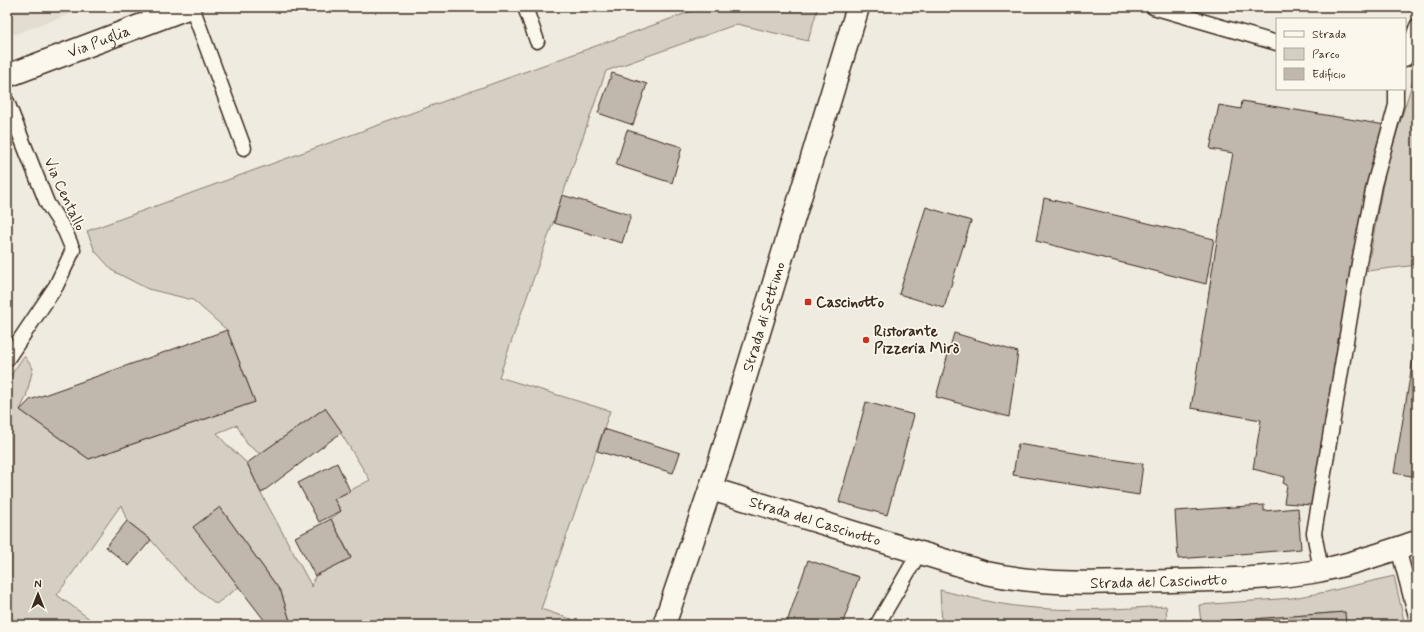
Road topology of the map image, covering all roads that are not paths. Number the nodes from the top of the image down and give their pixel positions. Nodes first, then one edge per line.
1 (191, 7) edge
2 (525, 7) edge
3 (858, 7) edge
4 (1153, 7) edge
5 (1417, 26) edge
6 (537, 41) dead end
7 (1276, 43) edge
8 (1406, 56) edge
9 (7, 76) edge
10 (1396, 90) edge
11 (7, 102) edge
12 (244, 148) dead end
13 (7, 359) edge
14 (711, 489) junction
15 (1408, 545) edge
16 (919, 554) junction
17 (1321, 570) junction
18 (1417, 620) edge
19 (664, 625) edge
20 (877, 625) edge

1 - 9 street, Via Puglia
1 - 12 lane
2 - 6 lane
3 - 14 street, Strada di Settimo
4 - 7 lane
5 - 8 lane
10 - 17 lane
11 - 13 lane, Via Centallo
14 - 16 street, Strada del Cascinotto
14 - 19 street, Strada di Settimo
15 - 17 street, Strada del Cascinotto
15 - 18 lane, Strada del Cascinotto
16 - 17 street, Strada del Cascinotto
16 - 20 lane

